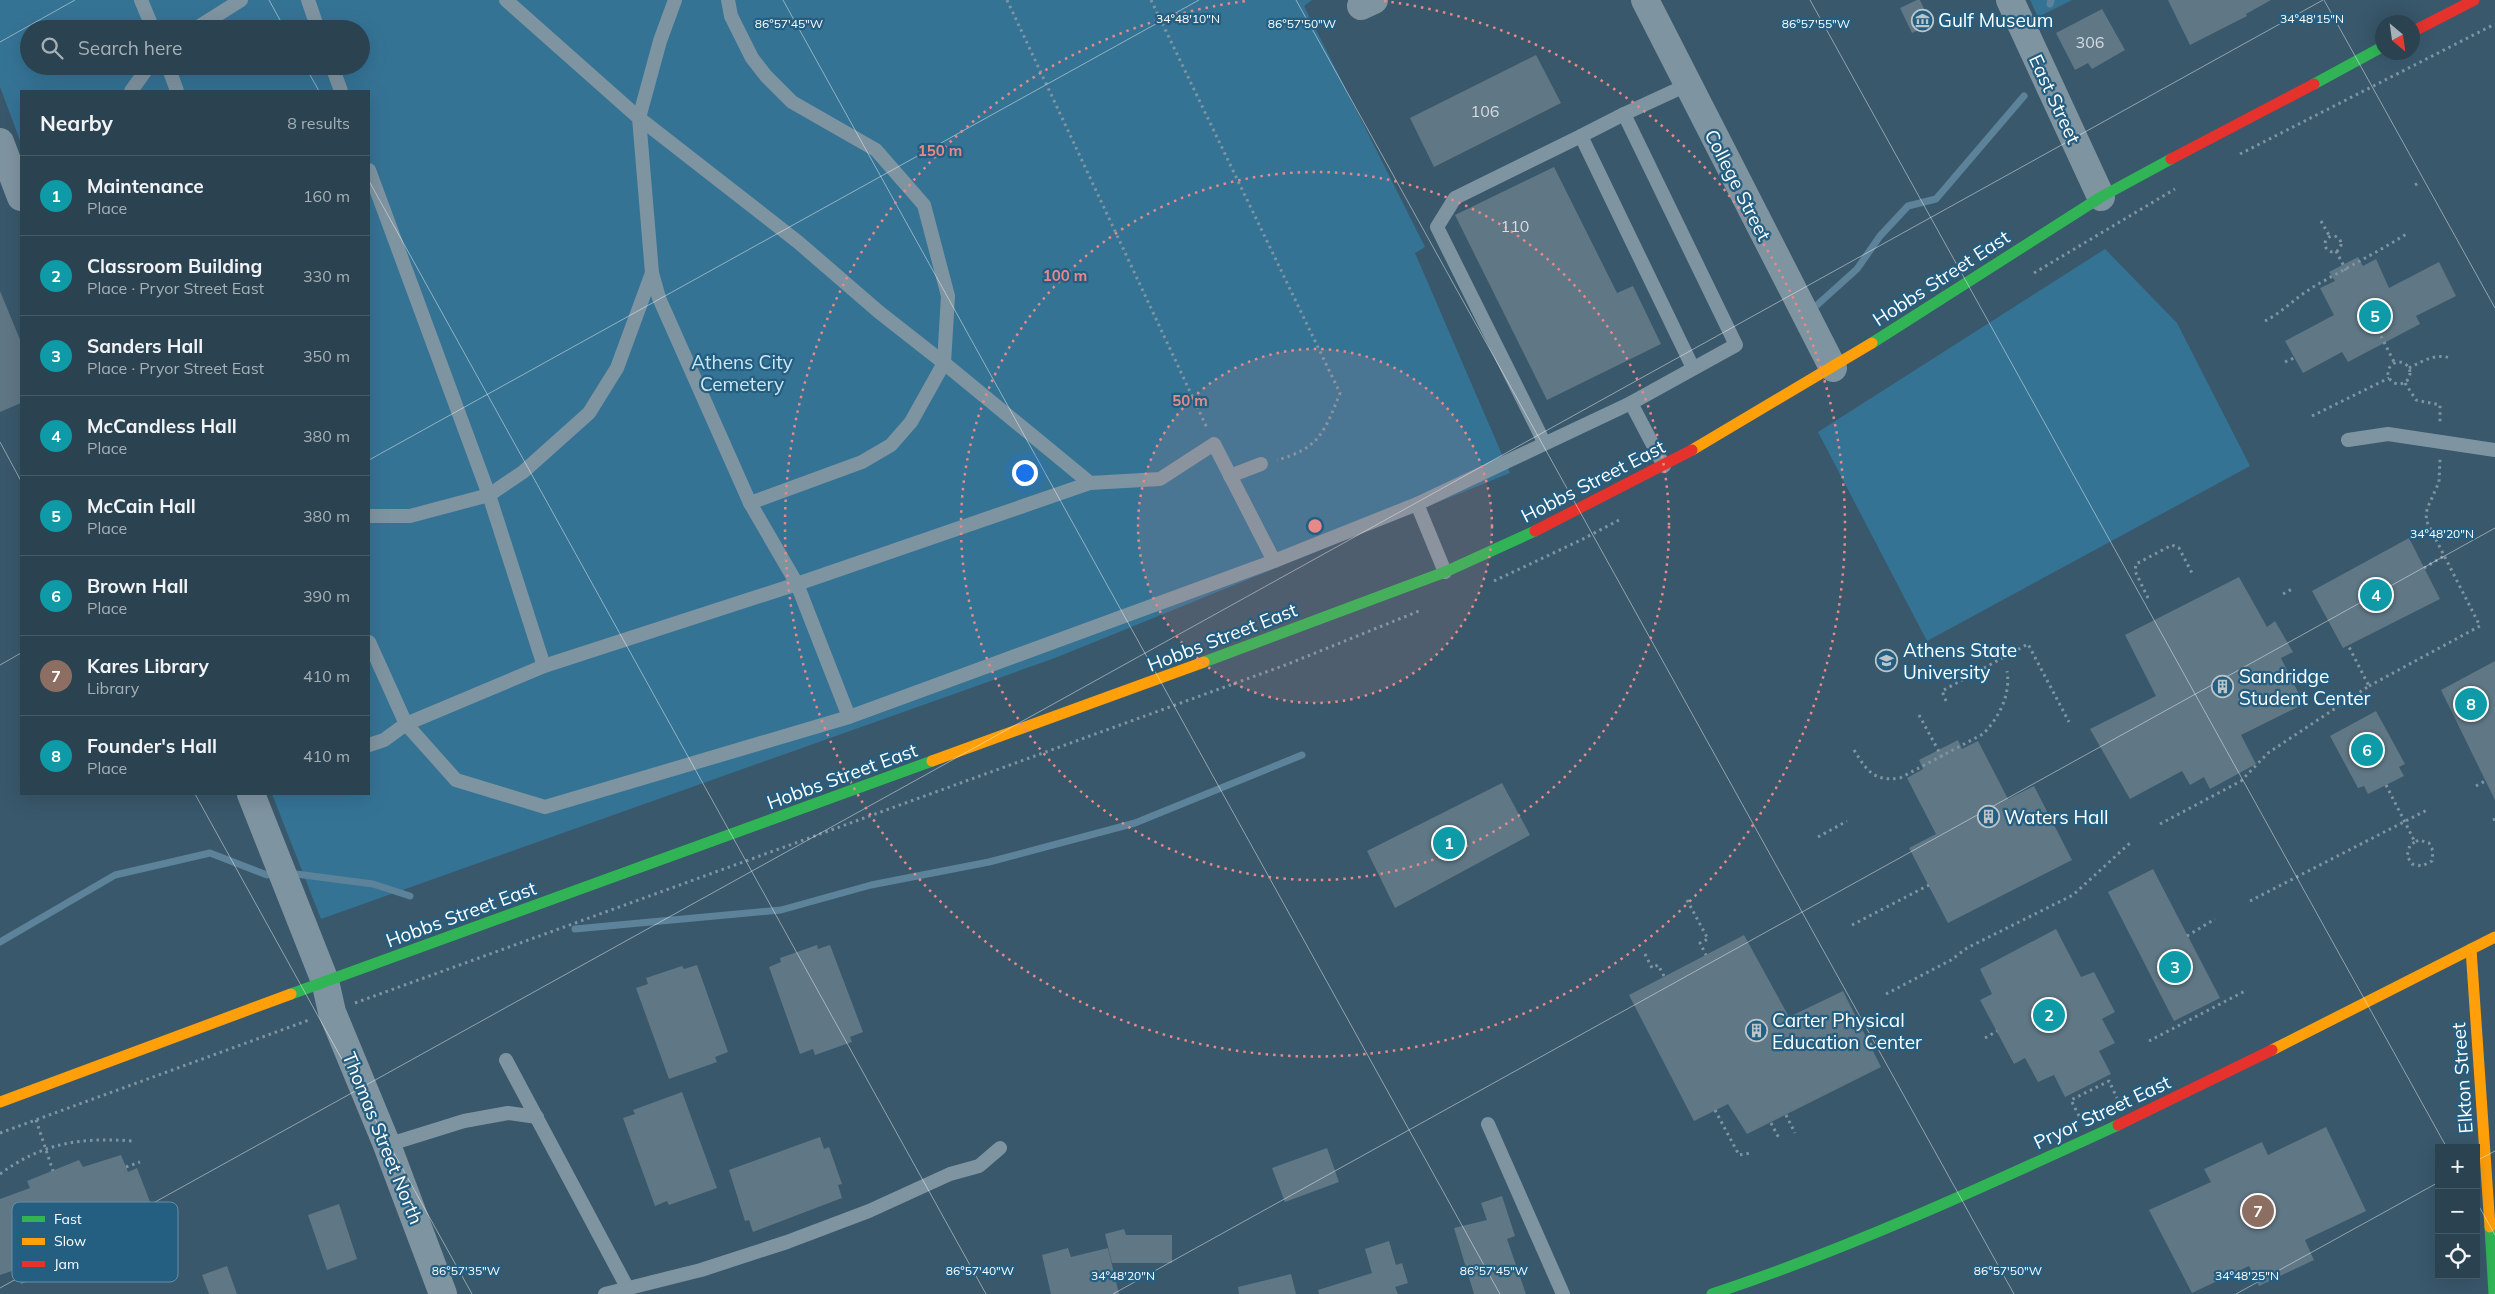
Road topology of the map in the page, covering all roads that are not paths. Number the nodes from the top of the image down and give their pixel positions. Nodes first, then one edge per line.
1 (141, 0) edge
2 (241, 0) edge
3 (308, 0) edge
4 (506, 0) edge
5 (675, 0) edge
6 (728, 0) edge
7 (1645, 0) edge
8 (2010, 0) edge
9 (2474, 0) edge
10 (149, 20) edge
11 (209, 20) edge
12 (315, 20) edge
13 (2420, 28) edge
14 (2375, 51) edge
15 (143, 75) edge
16 (171, 75) edge
17 (335, 75) edge
18 (1687, 85) junction
19 (132, 90) edge
20 (176, 90) edge
21 (340, 90) edge
22 (1624, 114) junction
23 (639, 118) junction
24 (1581, 136) junction
25 (0, 142) edge
26 (370, 173) edge
27 (20, 194) edge
28 (2101, 197) junction
29 (652, 273) junction
30 (944, 363) junction
31 (1693, 368) junction
32 (1833, 368) junction
33 (1631, 403) junction
34 (2348, 440) dead end
35 (1544, 442) junction
36 (2495, 450) edge
37 (1261, 464) road end
38 (1664, 466) junction
39 (1230, 476) junction
40 (1090, 483) junction
41 (488, 495) junction
42 (750, 502) junction
43 (1417, 504) junction
44 (370, 516) edge
45 (1274, 561) junction
46 (1445, 572) junction
47 (797, 584) junction
48 (370, 644) edge
49 (544, 666) junction
50 (849, 717) junction
51 (406, 724) junction
52 (370, 745) edge
53 (252, 795) edge
54 (2495, 936) edge
55 (2471, 949) junction
56 (325, 981) junction
57 (506, 1060) dead end
58 (0, 1102) edge
59 (537, 1117) junction
60 (1488, 1124) dead end
61 (387, 1145) junction
62 (1000, 1148) dead end
63 (628, 1289) junction
64 (443, 1294) edge
65 (605, 1294) edge
66 (1563, 1294) edge
67 (1712, 1294) edge
68 (2494, 1294) edge

1 - 10 lane
2 - 11 lane
3 - 12 lane
4 - 23 lane
5 - 23 lane
6 - 30 lane
7 - 18 street, College Street
8 - 28 street, East Street
9 - 13 main road
14 - 28 main road, Hobbs Street East
15 - 19 lane
16 - 20 lane
17 - 21 lane
18 - 22 lane
18 - 32 street, College Street
22 - 24 lane
22 - 31 lane
23 - 29 lane
23 - 30 lane
24 - 31 lane
24 - 35 lane
25 - 27 street
26 - 41 lane
28 - 32 main road, Hobbs Street East
29 - 41 lane
29 - 42 lane
30 - 40 lane
30 - 42 lane
31 - 33 lane
32 - 38 main road, Hobbs Street East
33 - 35 lane
33 - 38 lane
34 - 36 lane
35 - 43 lane
37 - 39 lane
38 - 46 main road, Hobbs Street East
39 - 40 lane
39 - 45 lane
40 - 47 lane
41 - 44 lane
41 - 49 lane
42 - 47 lane
43 - 45 lane
43 - 46 lane
45 - 50 lane
46 - 56 main road, Hobbs Street East
47 - 49 lane
47 - 50 lane
48 - 51 lane
49 - 51 lane
50 - 51 lane
51 - 52 lane
53 - 56 street, Thomas Street North
54 - 55 main road, Pryor Street East
55 - 67 main road, Pryor Street East
55 - 68 main road, Elkton Street
56 - 58 main road, Hobbs Street East
56 - 61 street, Thomas Street North
57 - 59 lane
59 - 61 lane
59 - 63 lane
60 - 66 lane
61 - 64 street, Thomas Street North
62 - 63 lane
63 - 65 lane

